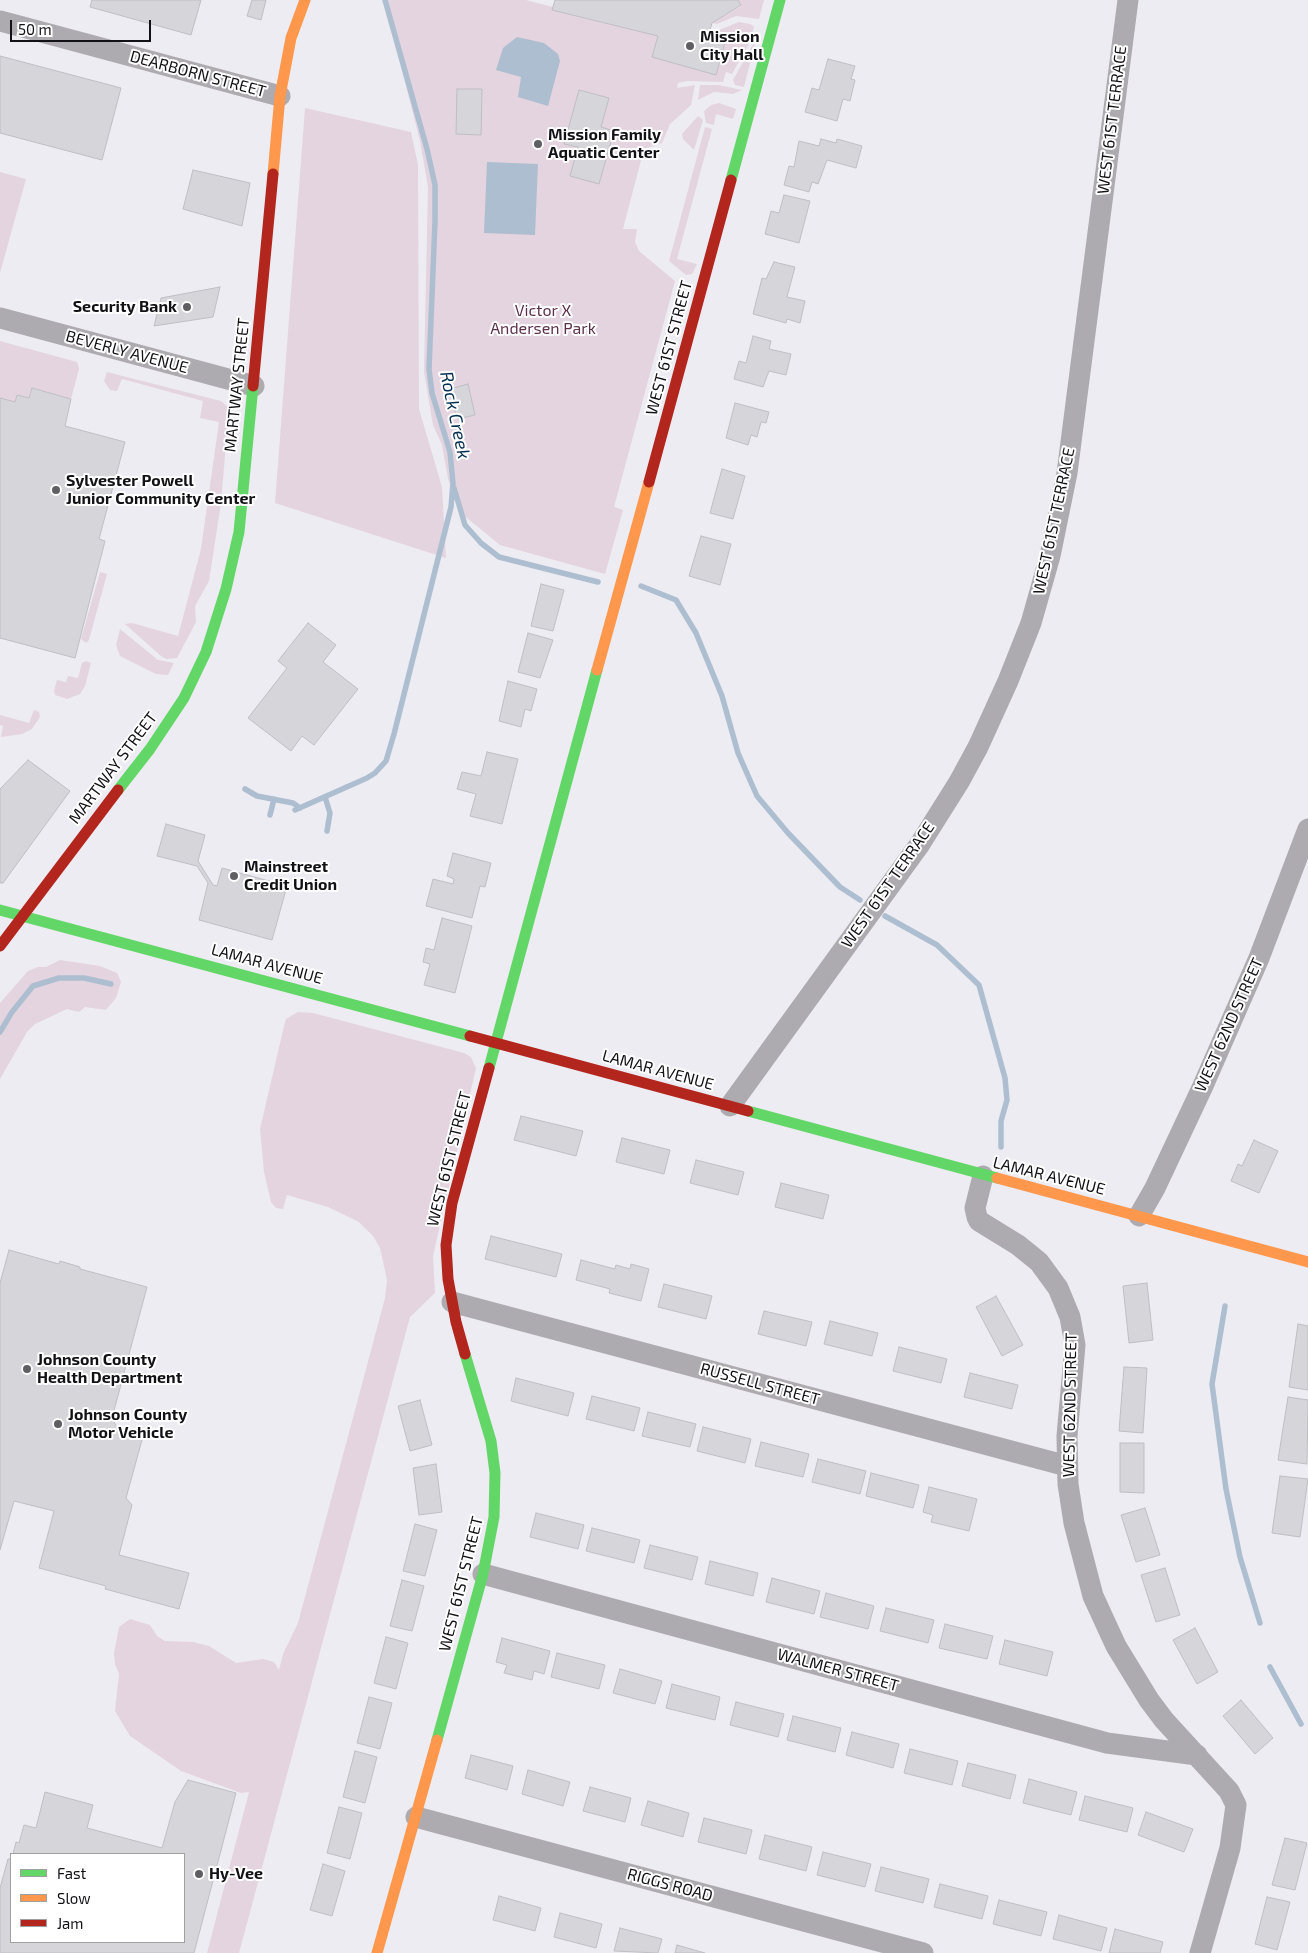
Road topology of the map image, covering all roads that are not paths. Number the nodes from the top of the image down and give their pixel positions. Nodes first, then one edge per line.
1 (305, 0) edge
2 (780, 0) edge
3 (1128, 0) edge
4 (0, 21) edge
5 (280, 96) junction
6 (0, 318) edge
7 (254, 386) junction
8 (1308, 829) edge
9 (0, 910) edge
10 (23, 917) junction
11 (0, 946) edge
12 (495, 1043) junction
13 (730, 1106) junction
14 (983, 1176) junction
15 (1139, 1216) junction
16 (1308, 1262) edge
17 (452, 1302) junction
18 (1068, 1466) junction
19 (483, 1574) junction
20 (1196, 1755) junction
21 (416, 1817) junction
22 (377, 1953) edge
23 (923, 1953) edge
24 (1200, 1953) edge

1 - 5 street, MARTWAY STREET
2 - 12 street, WEST 61ST STREET
3 - 13 street, WEST 61ST TERRACE
4 - 5 street, DEARBORN STREET
5 - 7 street, MARTWAY STREET
6 - 7 street, BEVERLY AVENUE
7 - 10 street, MARTWAY STREET
8 - 15 street, WEST 62ND STREET
9 - 10 street, LAMAR AVENUE
10 - 11 street, MARTWAY STREET
10 - 12 street, LAMAR AVENUE
12 - 13 street, LAMAR AVENUE
12 - 17 street, WEST 61ST STREET
13 - 14 street, LAMAR AVENUE
14 - 15 street, LAMAR AVENUE
14 - 18 street, WEST 62ND STREET
15 - 16 street, LAMAR AVENUE
17 - 18 street, RUSSELL STREET
17 - 19 street, WEST 61ST STREET
18 - 20 street, WEST 62ND STREET
19 - 20 street, WALMER STREET
19 - 21 street, WEST 61ST STREET
20 - 24 street, WEST 62ND STREET
21 - 22 street, WEST 61ST STREET
21 - 23 street, RIGGS ROAD

